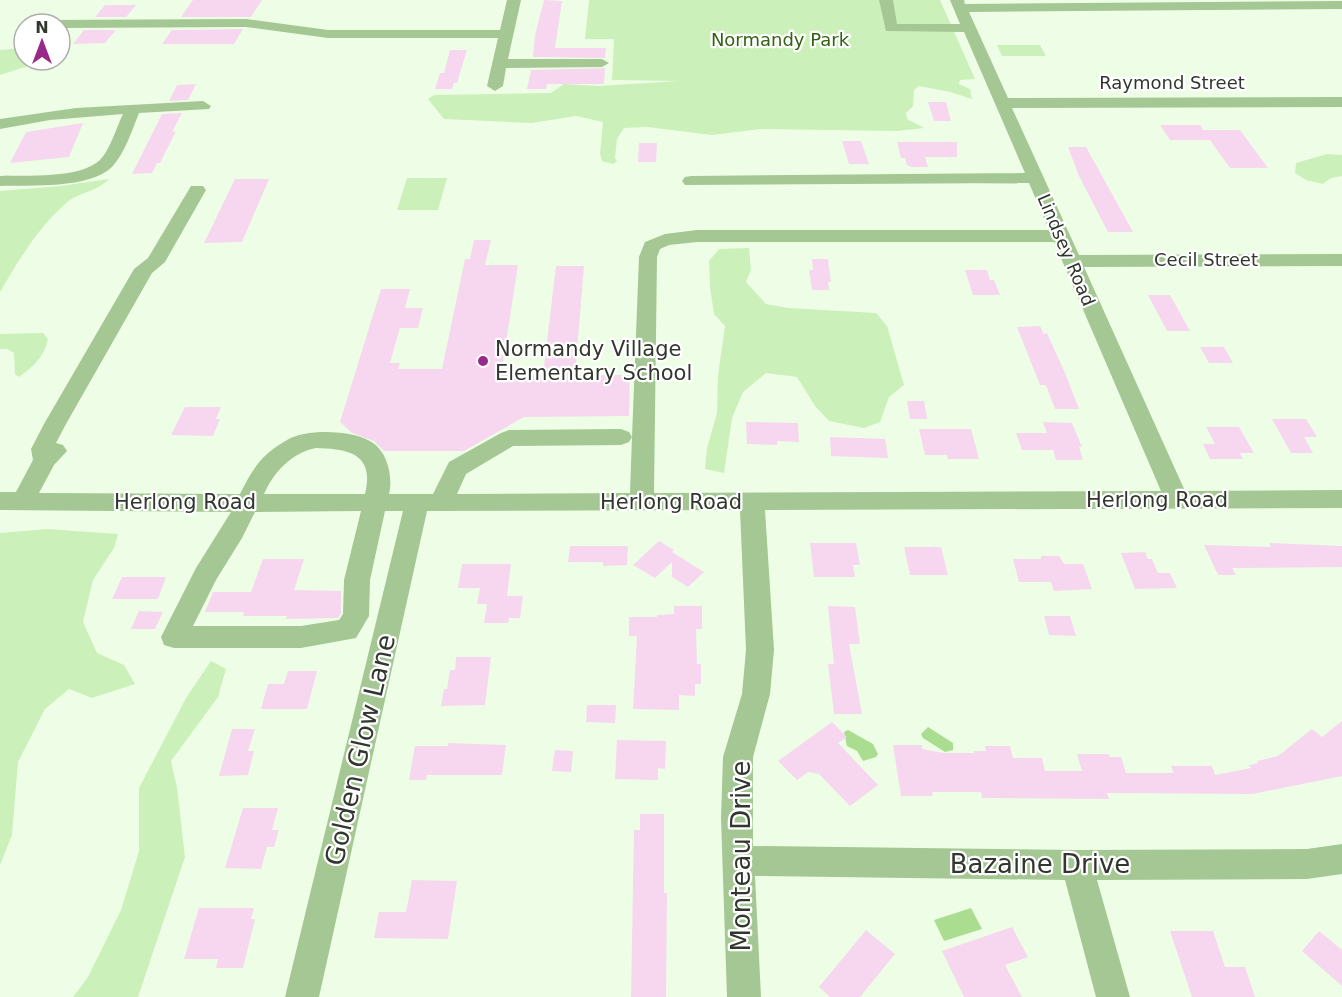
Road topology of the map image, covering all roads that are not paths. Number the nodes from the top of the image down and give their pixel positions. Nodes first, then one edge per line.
1 (514, 0) edge
2 (886, 0) edge
3 (1138, 3) edge
4 (1302, 3) edge
5 (959, 4) edge
6 (1342, 5) edge
7 (72, 24) edge
8 (969, 28) junction
9 (506, 34) junction
10 (602, 63) dead end
11 (500, 64) junction
12 (495, 86) dead end
13 (1342, 102) edge
14 (1002, 103) junction
15 (203, 106) dead end
16 (133, 109) junction
17 (0, 124) edge
18 (1035, 178) junction
19 (0, 181) edge
20 (691, 181) dead end
21 (197, 190) dead end
22 (1060, 236) junction
23 (1342, 260) edge
24 (1070, 261) junction
25 (621, 437) dead end
26 (1342, 499) edge
27 (1177, 500) junction
28 (11, 501) edge
29 (642, 501) junction
30 (375, 502) junction
31 (752, 502) junction
32 (248, 503) junction
33 (430, 503) junction
34 (1342, 859) edge
35 (738, 861) junction
36 (1077, 865) junction
37 (302, 997) edge
38 (744, 997) edge
39 (1113, 997) edge

1 - 9 street
2 - 8 street
3 - 4 street
3 - 5 street
4 - 6 street
5 - 8 street, Lindsey Road
7 - 9 street
8 - 14 street, Lindsey Road
9 - 11 street
10 - 11 street
11 - 12 street
13 - 14 street, Raymond Street
14 - 18 street, Lindsey Road
15 - 16 street
16 - 17 street
16 - 19 street
18 - 20 street
18 - 22 street, Lindsey Road
21 - 28 street
22 - 24 street, Lindsey Road
22 - 29 street
23 - 24 street, Cecil Street
24 - 27 street, Lindsey Road
25 - 33 street, Golden Glow Lane
26 - 27 street, Herlong Road
27 - 31 street, Herlong Road
28 - 32 street, Herlong Road
29 - 31 street, Herlong Road
29 - 33 street, Herlong Road
30 - 32 street, Herlong Road
30 - 32 street
30 - 32 street
30 - 33 street, Herlong Road
31 - 35 street, Monteau Drive
33 - 37 street, Golden Glow Lane
34 - 36 street, Bazaine Drive
35 - 36 street, Bazaine Drive
35 - 38 street, Monteau Drive
36 - 39 street

